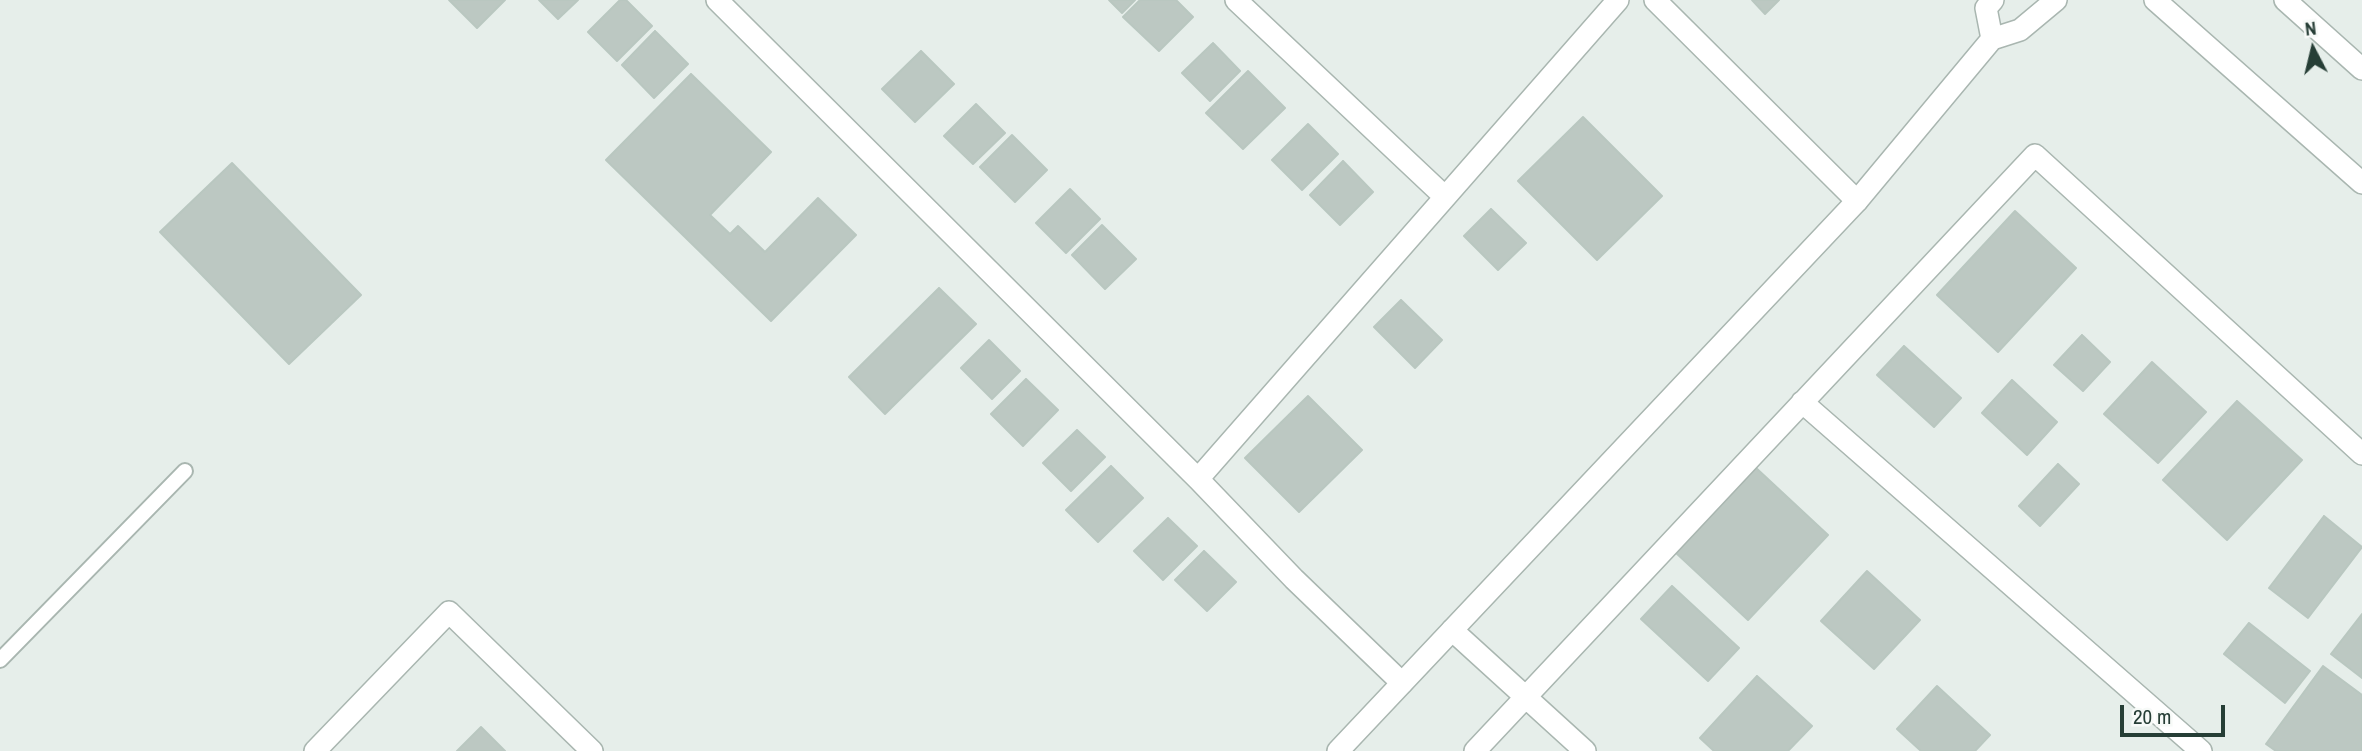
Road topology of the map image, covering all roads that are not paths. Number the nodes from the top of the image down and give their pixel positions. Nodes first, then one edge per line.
1 (717, 0) edge
2 (1236, 0) edge
3 (1618, 0) edge
4 (1655, 0) edge
5 (1993, 0) edge
6 (2056, 0) edge
7 (2155, 0) edge
8 (2285, 0) edge
9 (1992, 39) junction
10 (2362, 69) edge
11 (2362, 183) edge
12 (1445, 197) junction
13 (1857, 201) junction
14 (1802, 402) junction
15 (2362, 454) edge
16 (186, 471) dead end
17 (1198, 479) junction
18 (1452, 630) junction
19 (0, 660) edge
20 (1402, 683) junction
21 (1525, 698) junction
22 (315, 751) edge
23 (592, 751) edge
24 (1338, 751) edge
25 (1475, 751) edge
26 (1585, 751) edge
27 (2201, 751) edge

1 - 17 street
2 - 12 street
3 - 12 street
4 - 13 street
5 - 9 street
6 - 9 street
7 - 11 street
8 - 10 street
9 - 13 street
12 - 17 street
13 - 18 street
14 - 15 street
14 - 21 street
14 - 27 street
16 - 19 lane
17 - 20 street
18 - 20 street
18 - 21 street
20 - 24 street
21 - 25 street
21 - 26 street
22 - 23 street

